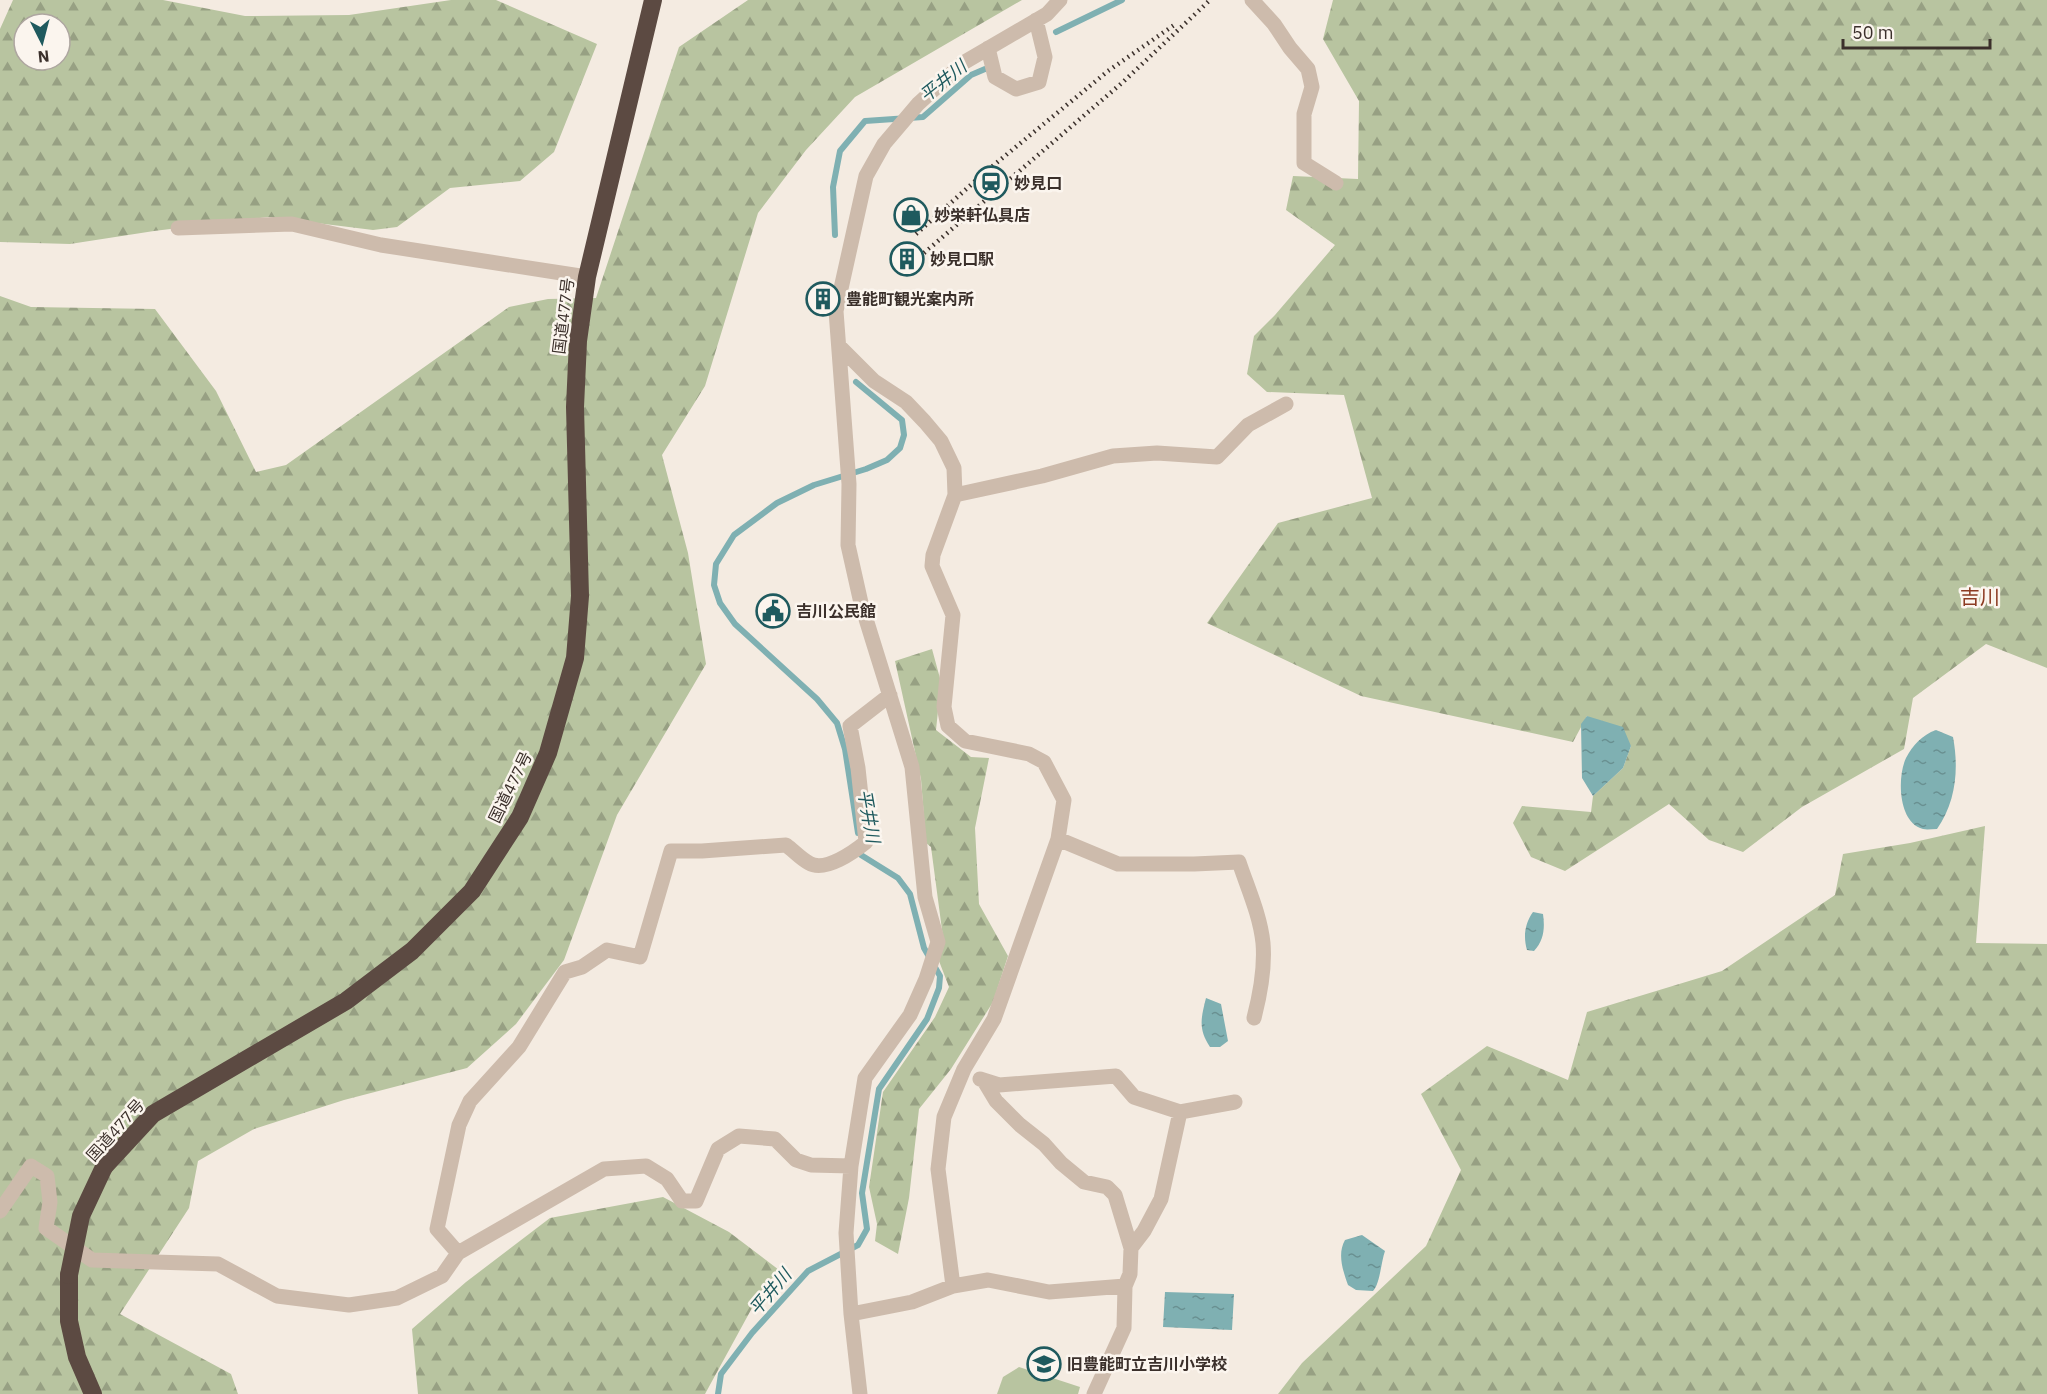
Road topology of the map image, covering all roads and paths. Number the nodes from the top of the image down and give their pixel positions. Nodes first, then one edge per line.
1 (653, 0) edge
2 (1060, 0) edge
3 (1252, 0) edge
4 (1036, 20) junction
5 (988, 48) junction
6 (1336, 183) dead end
7 (178, 228) dead end
8 (587, 277) junction
9 (840, 347) junction
10 (1286, 404) dead end
11 (955, 495) junction
12 (890, 695) junction
13 (1058, 840) junction
14 (1254, 1018) dead end
15 (963, 1069) junction
16 (984, 1082) junction
17 (1235, 1102) dead end
18 (1180, 1112) junction
19 (851, 1166) junction
20 (0, 1211) edge
21 (1131, 1248) junction
22 (458, 1253) junction
23 (953, 1286) junction
24 (1125, 1286) junction
25 (851, 1314) junction
26 (93, 1394) edge
27 (860, 1394) edge
28 (1094, 1394) edge

1 - 8 highway, 国道477号
2 - 4 street
3 - 6 street
4 - 5 street
4 - 5 street
5 - 9 street
7 - 8 street
8 - 26 highway, 国道477号, bridge
9 - 11 street
9 - 12 street
10 - 11 street
11 - 13 street
12 - 19 street
12 - 22 street
13 - 14 street
13 - 15 street
15 - 16 street
15 - 23 street
16 - 18 street
16 - 21 street
17 - 18 street
18 - 21 street
19 - 22 street
19 - 25 street
20 - 22 street
21 - 24 street
23 - 24 street
23 - 25 street
24 - 28 street
25 - 27 street

